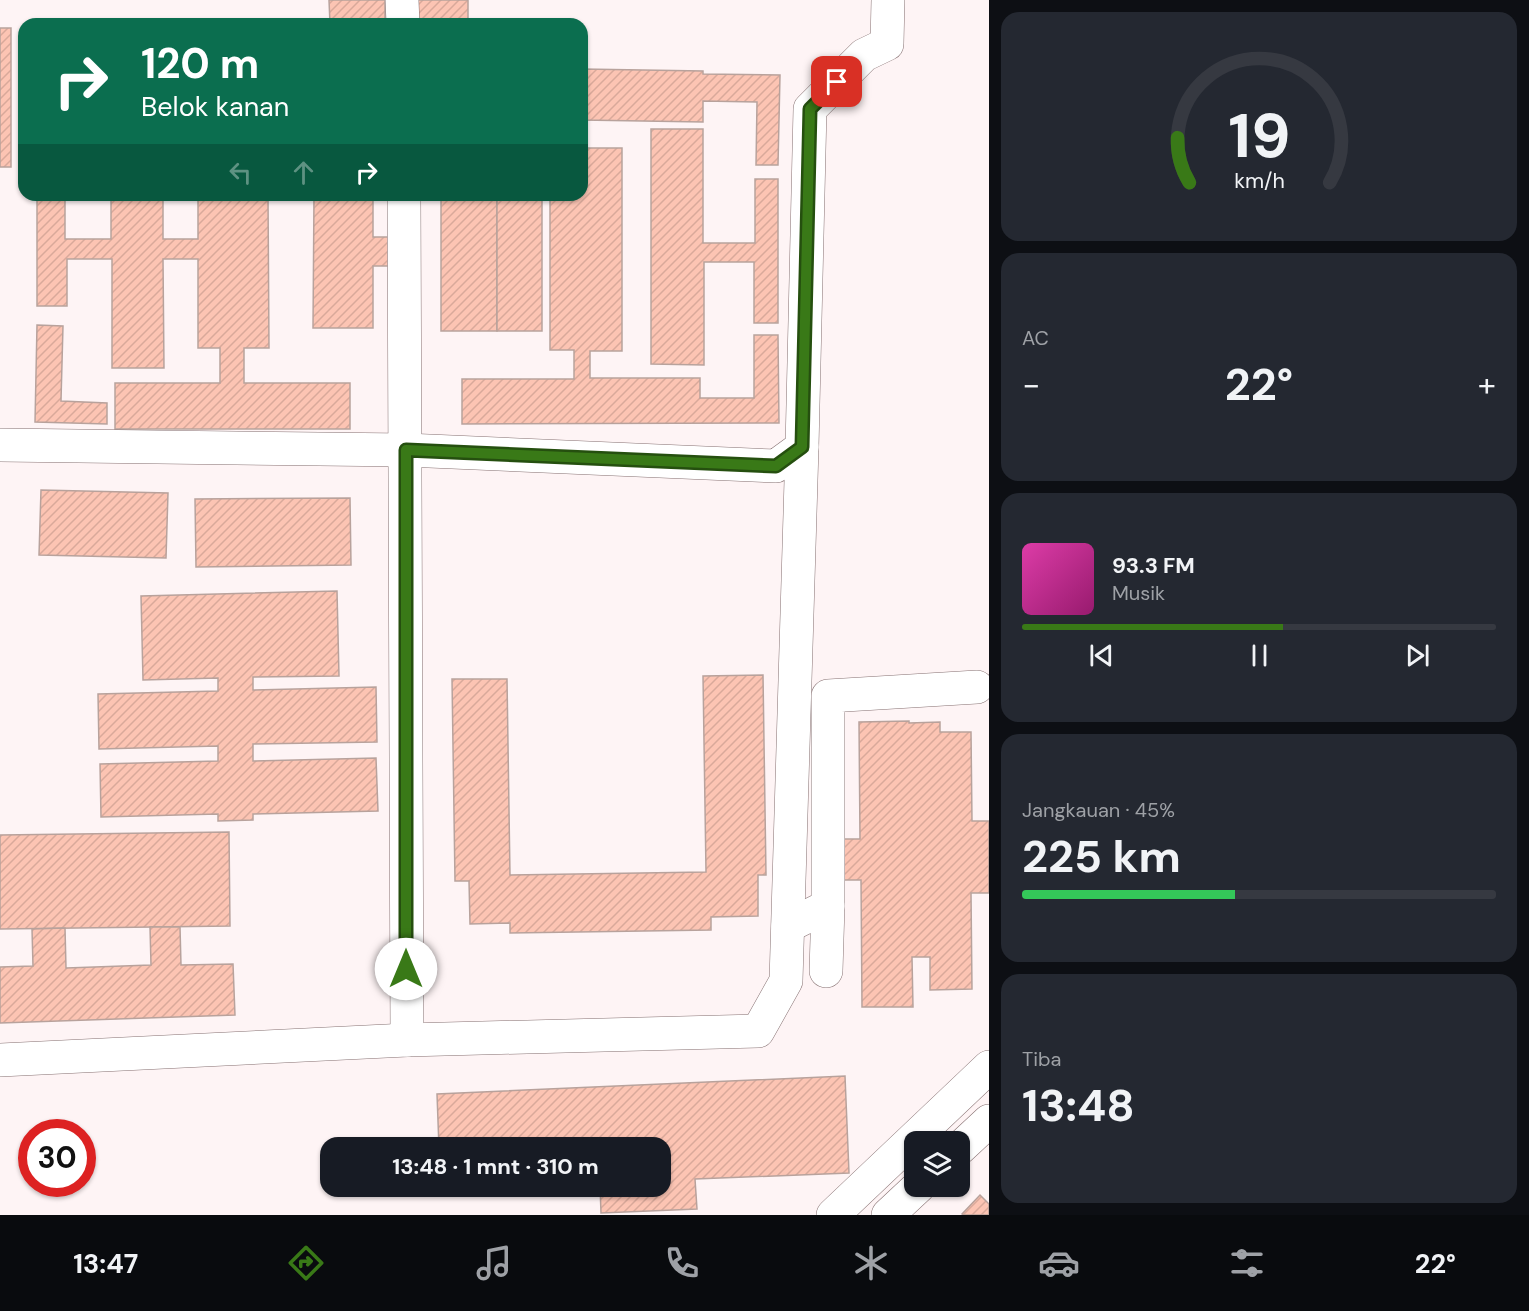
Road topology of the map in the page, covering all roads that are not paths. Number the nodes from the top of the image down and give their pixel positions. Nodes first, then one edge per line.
1 (402, 0) edge
2 (888, 0) edge
3 (403, 18) edge
4 (404, 201) edge
5 (0, 445) edge
6 (802, 447) junction
7 (406, 450) junction
8 (977, 687) dead end
9 (828, 906) junction
10 (788, 926) junction
11 (826, 971) dead end
12 (406, 1040) junction
13 (0, 1059) edge
14 (989, 1067) edge
15 (989, 1121) edge
16 (970, 1139) edge
17 (907, 1197) edge
18 (833, 1215) edge
19 (888, 1215) edge

1 - 3 street
2 - 6 street
4 - 7 street
5 - 7 street
6 - 7 street
6 - 10 street
7 - 12 street
8 - 9 street
9 - 10 street
9 - 11 street
10 - 12 street
12 - 13 street
14 - 18 street
15 - 16 street
17 - 19 street

